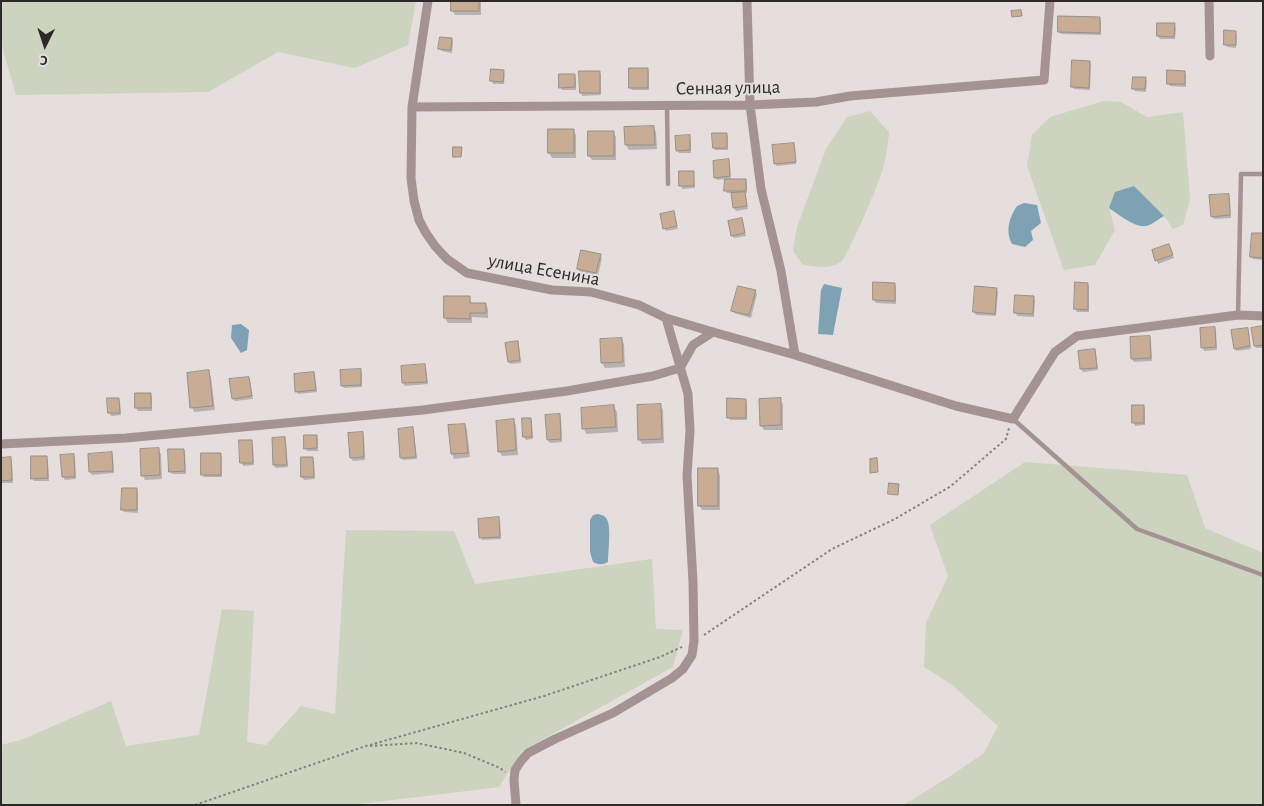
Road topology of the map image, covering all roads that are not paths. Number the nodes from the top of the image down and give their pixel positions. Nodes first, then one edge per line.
1 (428, 1) edge
2 (748, 1) edge
3 (1050, 1) edge
4 (1210, 1) edge
5 (1210, 56) dead end
6 (750, 105) junction
7 (667, 106) junction
8 (412, 107) junction
9 (1263, 174) edge
10 (668, 184) dead end
11 (1238, 315) junction
12 (1263, 316) edge
13 (666, 318) junction
14 (713, 332) junction
15 (795, 355) junction
16 (680, 368) junction
17 (1013, 419) junction
18 (1, 444) edge
19 (1263, 575) edge
20 (516, 805) edge

1 - 8 street, улица Есенина
2 - 6 street
3 - 6 street, Сенная улица
4 - 5 street
6 - 7 street, Сенная улица
6 - 15 street
7 - 8 street, Сенная улица
7 - 10 lane
8 - 13 street, улица Есенина
9 - 11 lane
11 - 12 street
11 - 17 street
13 - 14 street, улица Есенина
13 - 16 street
14 - 15 street, улица Есенина
14 - 16 street
15 - 17 street, улица Есенина
16 - 18 street
16 - 20 street
17 - 19 lane

